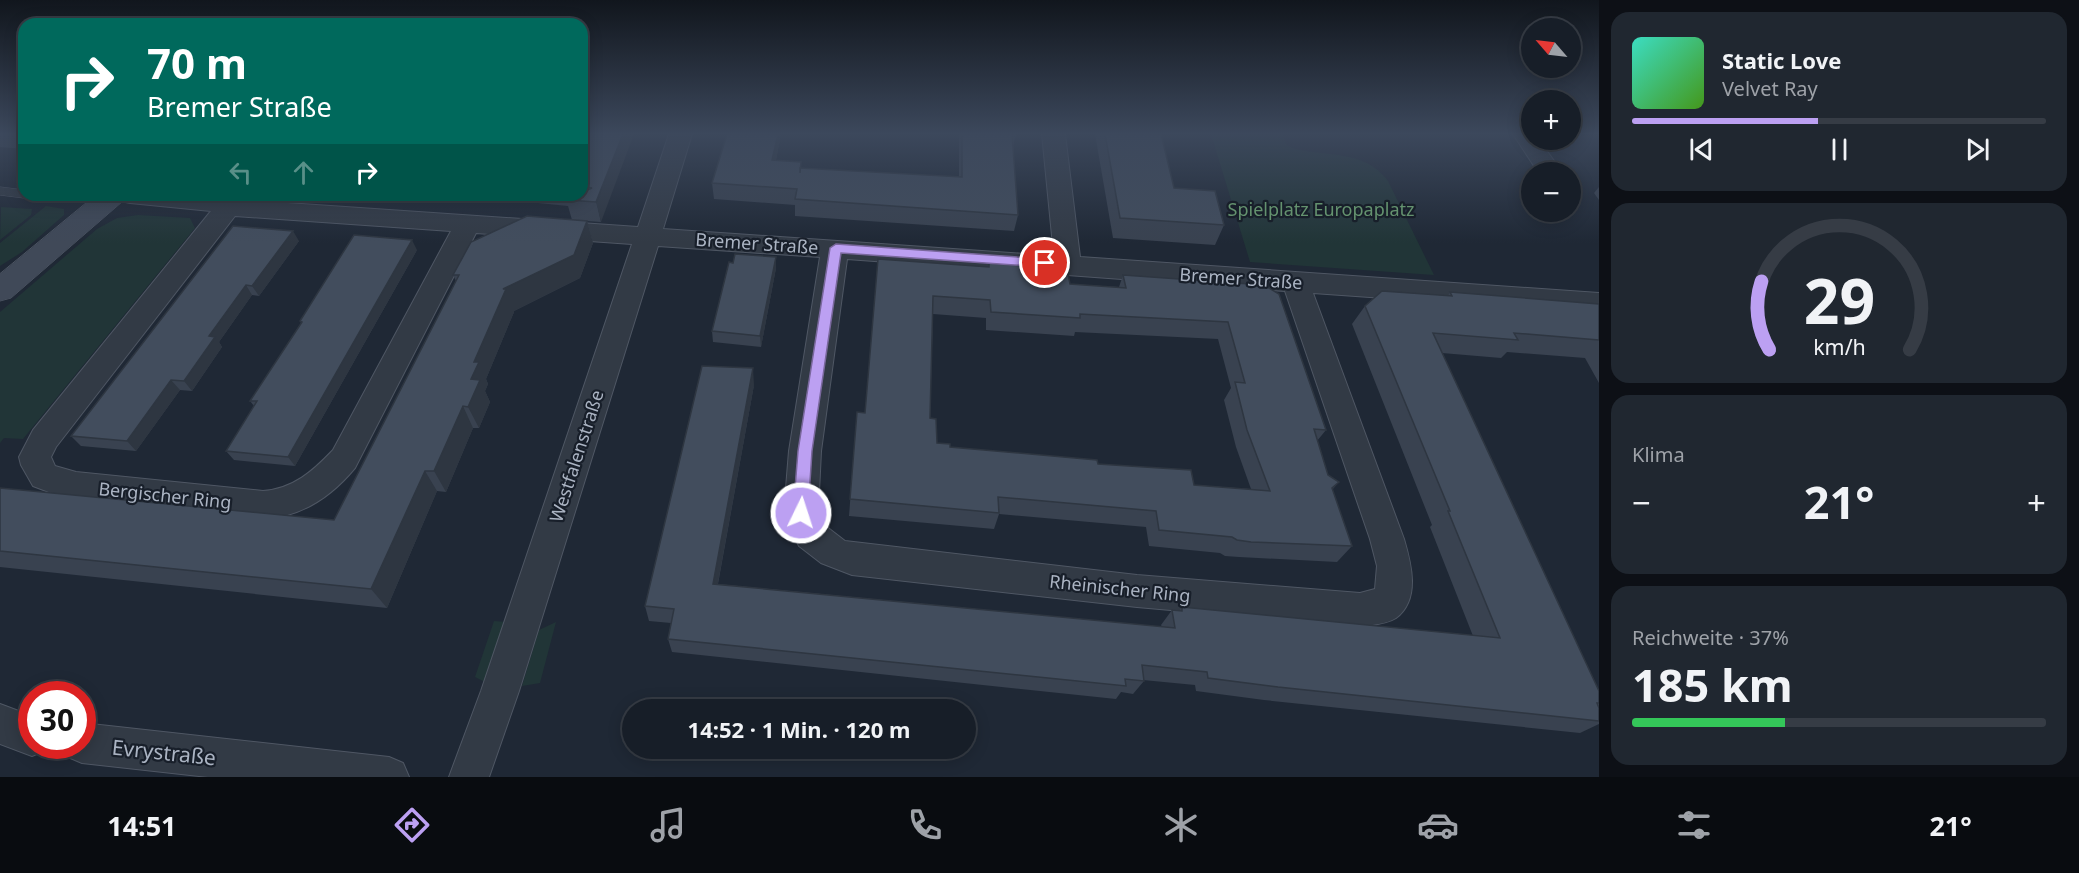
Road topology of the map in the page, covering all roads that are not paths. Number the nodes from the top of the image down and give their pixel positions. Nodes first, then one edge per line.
1 (669, 170) edge
2 (1057, 170) edge
3 (106, 201) edge
4 (199, 201) edge
5 (228, 207) junction
6 (468, 223) junction
7 (648, 235) junction
8 (836, 248) junction
9 (1068, 265) junction
10 (1296, 282) junction
11 (0, 290) edge
12 (1599, 303) edge
13 (0, 724) edge
14 (18, 731) edge
15 (96, 745) edge
16 (389, 777) edge
17 (469, 777) edge

1 - 7 street, Westfalenstraße
2 - 9 street
3 - 11 street
4 - 5 street, Bremer Straße
5 - 6 street, Bremer Straße
5 - 6 street, Bergischer Ring
6 - 7 street, Bremer Straße
7 - 8 street, Bremer Straße
7 - 17 street, Westfalenstraße
8 - 9 street, Bremer Straße
8 - 10 street, Rheinischer Ring
9 - 10 street, Bremer Straße
10 - 12 street, Bremer Straße
13 - 14 street
15 - 16 street, Evrystraße

